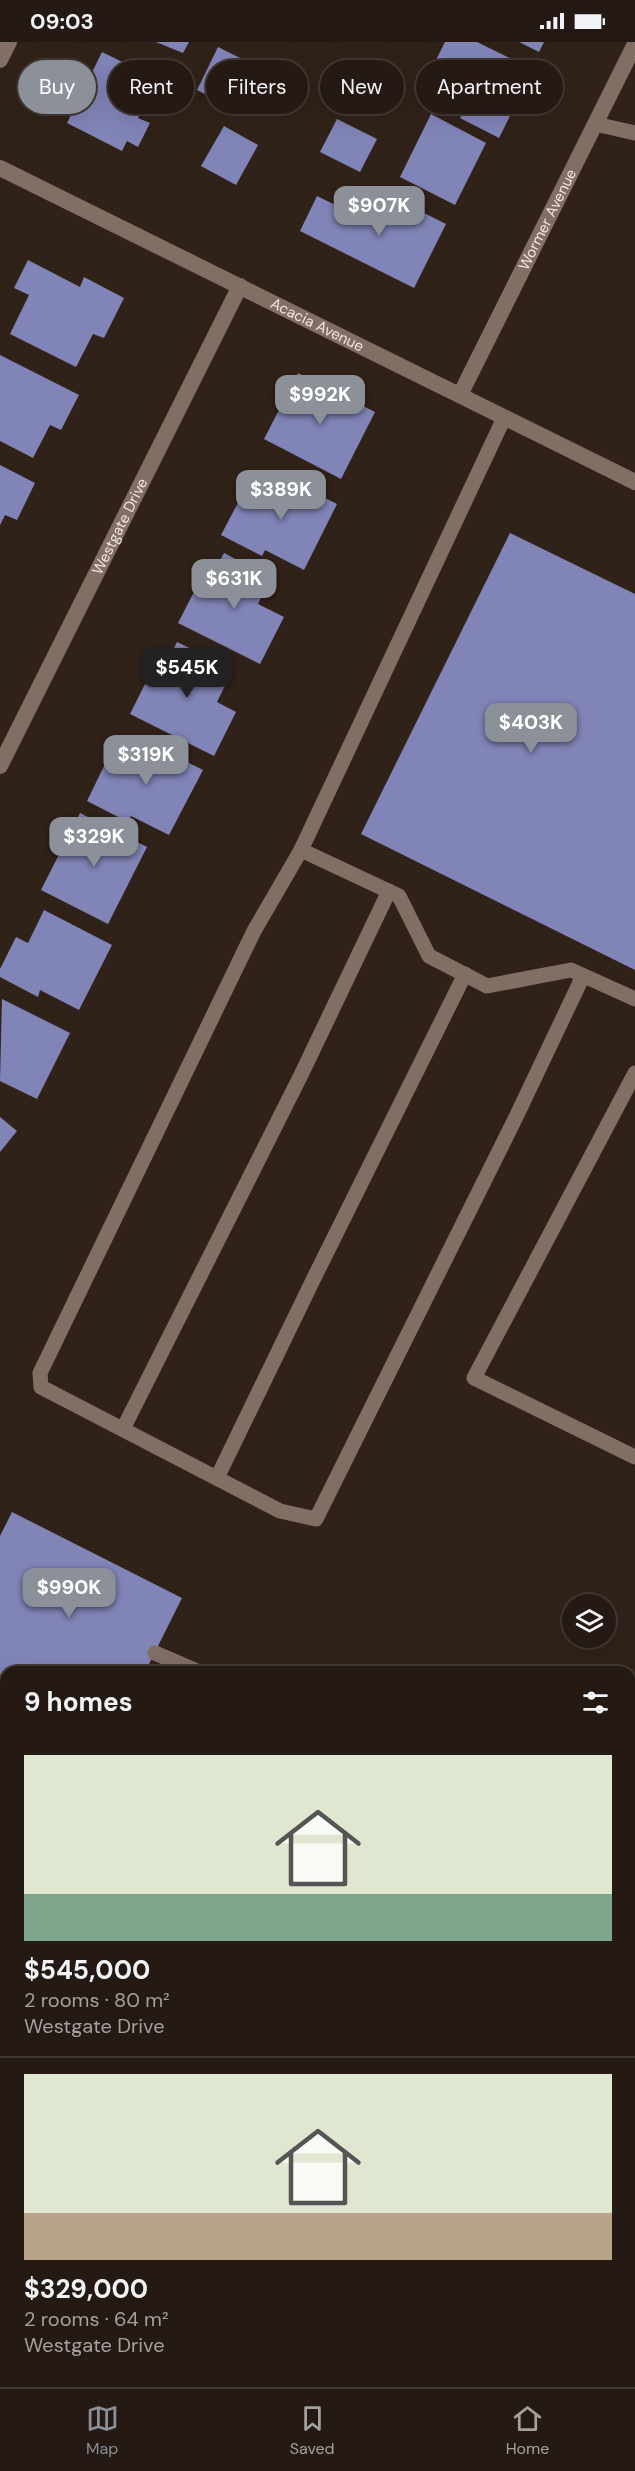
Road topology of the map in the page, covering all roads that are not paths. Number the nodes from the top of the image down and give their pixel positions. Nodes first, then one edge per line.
1 (9, 42) edge
2 (635, 44) edge
3 (0, 60) edge
4 (595, 124) junction
5 (635, 133) edge
6 (0, 168) edge
7 (240, 286) junction
8 (460, 395) junction
9 (504, 418) junction
10 (635, 482) edge
11 (0, 766) edge
12 (300, 850) junction
13 (389, 891) junction
14 (465, 974) junction
15 (583, 976) junction
16 (635, 999) edge
17 (635, 1073) edge
18 (123, 1429) junction
19 (635, 1457) edge
20 (218, 1478) junction
21 (155, 1653) dead end
22 (185, 1666) edge

1 - 3 street
2 - 4 street, Wormer Avenue
4 - 5 lane
4 - 8 street, Wormer Avenue
6 - 7 street, Acacia Avenue
7 - 8 street, Acacia Avenue
7 - 11 street, Westgate Drive
8 - 9 street, Acacia Avenue
9 - 10 street, Acacia Avenue
9 - 12 lane
12 - 13 lane
12 - 18 lane
13 - 14 lane
13 - 18 lane
14 - 15 lane
14 - 20 lane
15 - 16 lane
15 - 20 lane
17 - 19 lane
18 - 20 lane
21 - 22 lane

